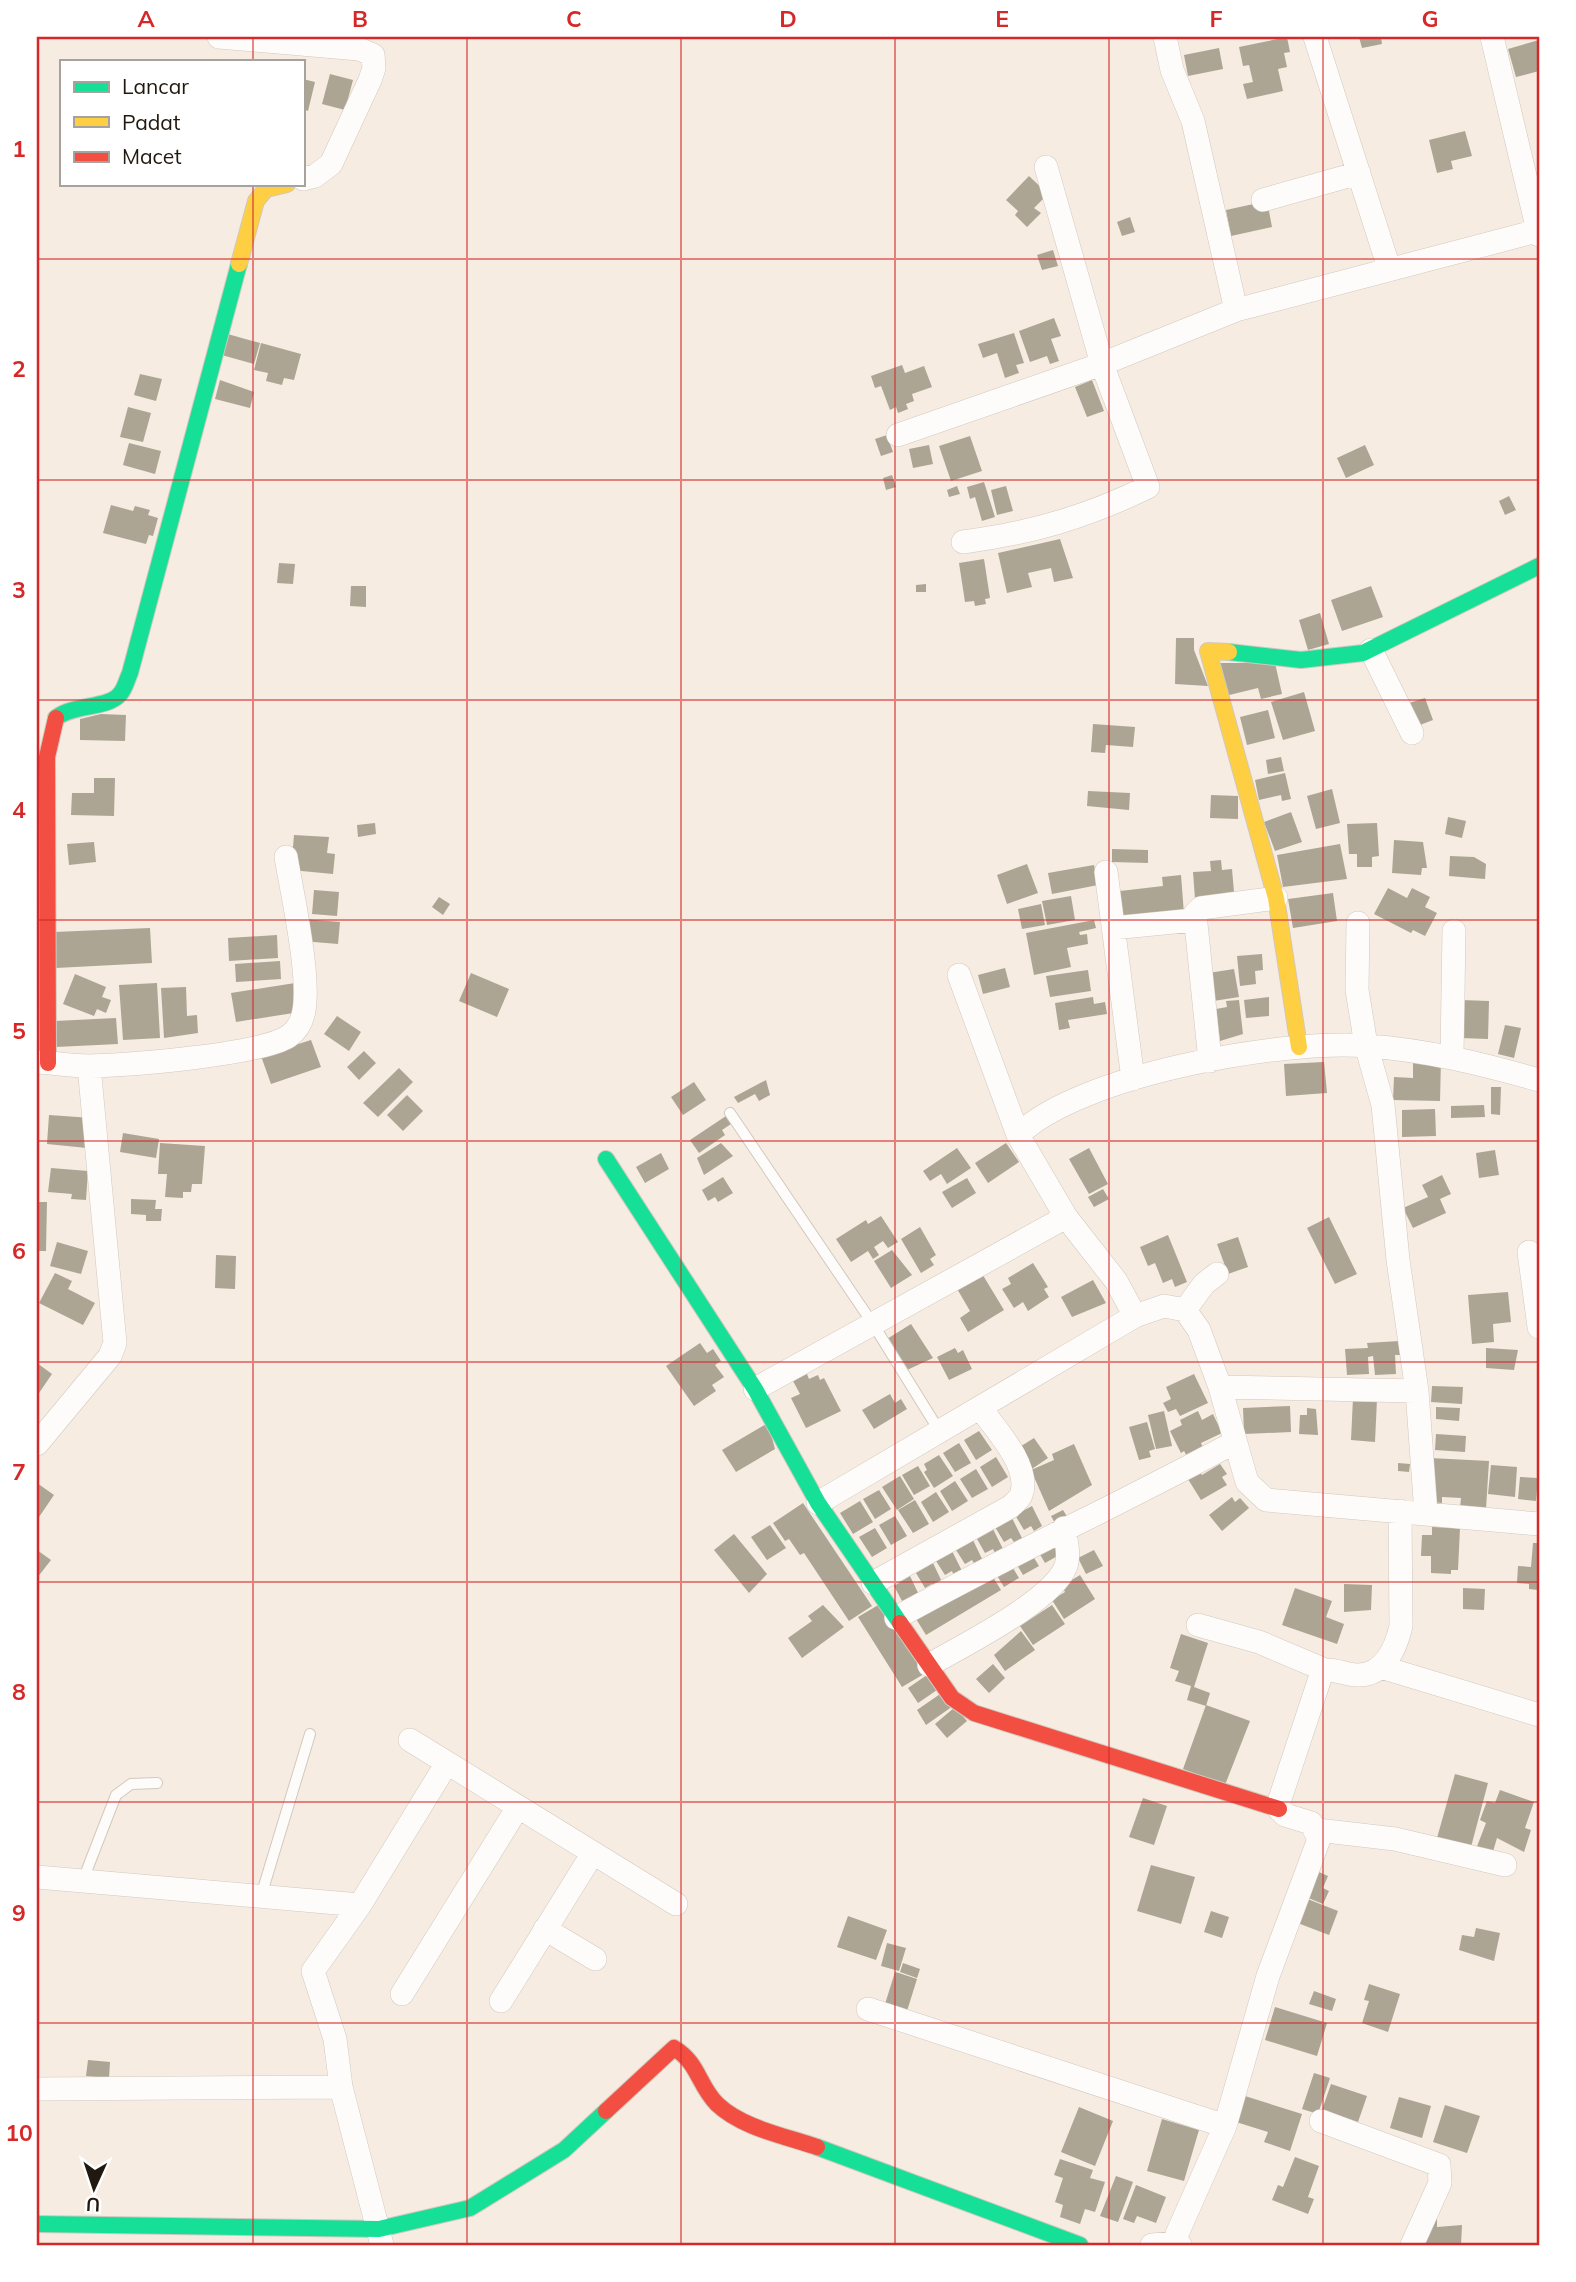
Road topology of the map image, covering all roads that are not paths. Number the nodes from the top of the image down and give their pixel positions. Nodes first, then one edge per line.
1 (219, 37) edge
2 (1165, 37) edge
3 (1315, 37) edge
4 (1496, 38) edge
5 (1046, 167) dead end
6 (1359, 173) junction
7 (304, 179) edge
8 (278, 186) edge
9 (1263, 200) dead end
10 (1538, 233) edge
11 (1389, 268) junction
12 (1236, 310) junction
13 (1102, 364) junction
14 (898, 435) dead end
15 (963, 542) dead end
16 (1539, 566) edge
17 (1371, 650) junction
18 (1412, 733) dead end
19 (286, 857) dead end
20 (1106, 872) dead end
21 (1276, 898) junction
22 (1194, 920) junction
23 (1358, 923) dead end
24 (1113, 928) junction
25 (1454, 931) dead end
26 (41, 948) edge
27 (959, 975) dead end
28 (1366, 1045) junction
29 (1298, 1047) junction
30 (1452, 1056) junction
31 (1210, 1061) junction
32 (42, 1062) edge
33 (89, 1066) junction
34 (1133, 1079) junction
35 (1539, 1080) edge
36 (730, 1113) dead end
37 (1018, 1135) junction
38 (606, 1159) dead end
39 (1066, 1217) junction
40 (1529, 1252) dead end
41 (1217, 1274) dead end
42 (1185, 1310) junction
43 (1135, 1316) junction
44 (873, 1324) junction
45 (1539, 1327) edge
46 (1220, 1387) junction
47 (755, 1389) junction
48 (1417, 1391) junction
49 (980, 1408) junction
50 (940, 1432) junction
51 (1235, 1442) junction
52 (37, 1444) edge
53 (818, 1503) junction
54 (1400, 1511) junction
55 (1426, 1513) junction
56 (1539, 1524) edge
57 (1064, 1528) junction
58 (873, 1583) junction
59 (896, 1618) junction
60 (1198, 1625) dead end
61 (929, 1665) junction
62 (1381, 1667) junction
63 (1325, 1670) junction
64 (1539, 1715) edge
65 (310, 1734) dead end
66 (410, 1740) dead end
67 (447, 1763) junction
68 (157, 1783) dead end
69 (518, 1807) junction
70 (1279, 1809) junction
71 (1317, 1830) junction
72 (593, 1853) junction
73 (1505, 1865) dead end
74 (37, 1877) edge
75 (83, 1880) junction
76 (261, 1896) junction
77 (676, 1904) dead end
78 (360, 1905) junction
79 (545, 1929) junction
80 (595, 1959) dead end
81 (402, 1994) dead end
82 (500, 2001) dead end
83 (868, 2008) dead end
84 (341, 2087) junction
85 (37, 2089) edge
86 (1321, 2121) dead end
87 (1225, 2126) junction
88 (37, 2224) edge
89 (381, 2237) edge
90 (1178, 2244) edge
91 (1080, 2245) edge
92 (1152, 2245) edge
93 (1412, 2245) edge

1 - 7 street
2 - 12 street
3 - 6 street
4 - 10 street
5 - 13 street
6 - 9 street
6 - 11 street
8 - 26 street
10 - 11 street
11 - 12 street
12 - 13 street
13 - 14 street
13 - 15 street
16 - 17 street
17 - 18 street
17 - 21 street
19 - 33 street
20 - 24 street
21 - 22 street
21 - 29 street
22 - 24 street
22 - 31 street
23 - 28 street
24 - 34 street
25 - 30 street
26 - 32 street
27 - 37 street
28 - 29 street
28 - 30 street
28 - 48 street
29 - 31 street
30 - 35 street
31 - 34 street
32 - 33 street
33 - 52 street
34 - 37 street
36 - 44 lane
37 - 39 street
38 - 47 street
39 - 43 street
39 - 44 street
40 - 45 street
41 - 42 street
42 - 43 street
42 - 46 street
43 - 49 street
44 - 47 street
44 - 50 lane
46 - 48 street
46 - 51 street
47 - 53 street
48 - 55 street
49 - 50 street
49 - 58 street
50 - 53 street
51 - 54 street
51 - 57 street
53 - 58 street
54 - 55 street
54 - 62 street
55 - 56 street
57 - 59 street
57 - 61 street
58 - 59 street
59 - 61 street
60 - 63 street
61 - 70 street
62 - 63 street
62 - 64 street
63 - 70 street
65 - 76 lane
66 - 67 street
67 - 69 street
67 - 78 street
68 - 75 lane
69 - 72 street
69 - 81 street
70 - 71 street
71 - 73 street
71 - 87 street
72 - 77 street
72 - 79 street
74 - 75 street
75 - 76 street
76 - 78 street
78 - 84 street
79 - 80 street
79 - 82 street
83 - 87 street
84 - 85 street
84 - 89 street
86 - 93 street
87 - 90 street
88 - 89 street
89 - 91 street
90 - 92 street

